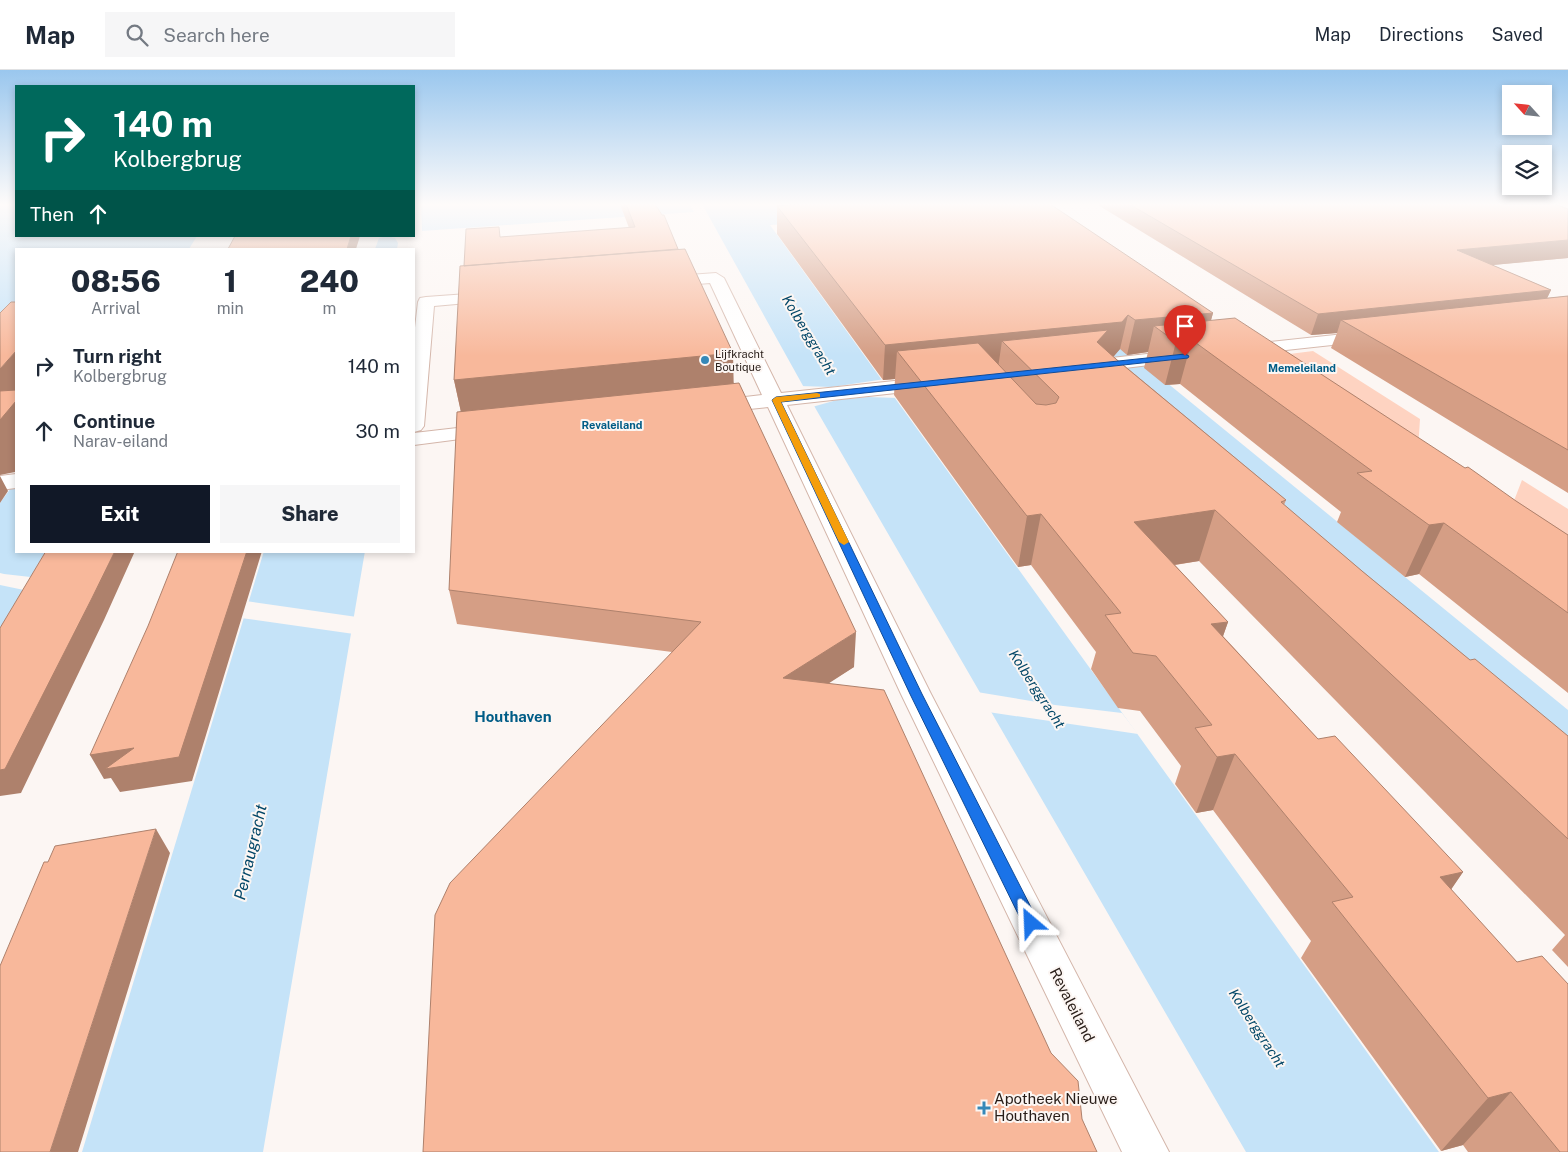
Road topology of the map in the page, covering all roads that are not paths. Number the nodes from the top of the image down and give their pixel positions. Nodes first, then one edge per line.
1 (648, 284) edge
2 (513, 295) edge
3 (1386, 334) edge
4 (1223, 352) edge
5 (1204, 354) edge
6 (1070, 368) edge
7 (948, 381) edge
8 (788, 398) junction
9 (688, 409) edge
10 (415, 416) edge
11 (512, 428) edge
12 (415, 439) edge
13 (1146, 1152) edge

1 - 8 street, Revaleiland
2 - 10 street
3 - 4 street
5 - 6 street
7 - 8 street
8 - 9 street
8 - 13 street, Revaleiland
11 - 12 street

